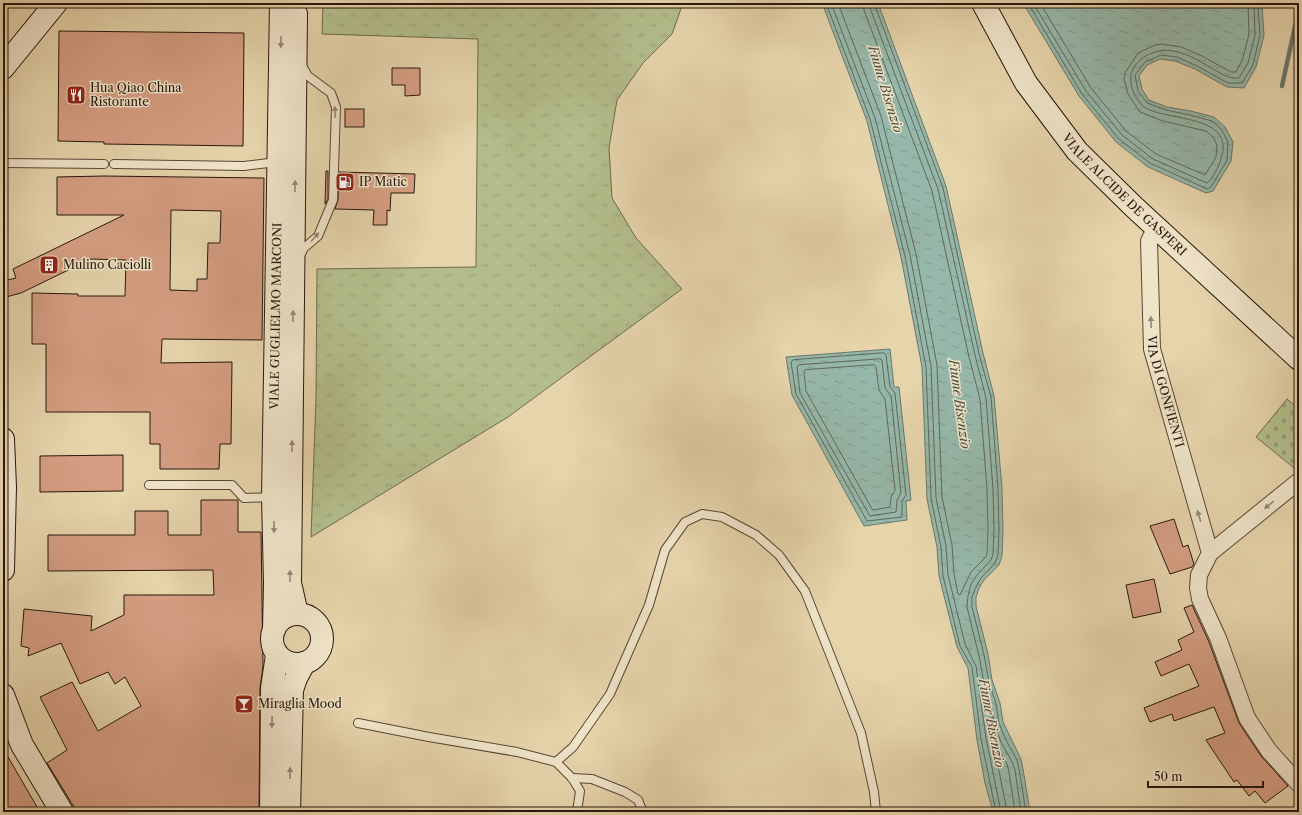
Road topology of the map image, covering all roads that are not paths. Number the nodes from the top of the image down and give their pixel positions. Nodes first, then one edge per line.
1 (56, 3) edge
2 (281, 3) edge
3 (296, 3) edge
4 (983, 3) edge
5 (296, 55) junction
6 (3, 68) edge
7 (279, 162) junction
8 (3, 163) edge
9 (104, 164) dead end
10 (114, 164) dead end
11 (1156, 227) junction
12 (294, 269) junction
13 (1299, 359) edge
14 (3, 439) edge
15 (1299, 480) edge
16 (149, 485) dead end
17 (273, 497) junction
18 (1210, 553) junction
19 (3, 570) edge
20 (297, 614) junction
21 (274, 630) junction
22 (278, 655) junction
23 (304, 663) junction
24 (3, 695) edge
25 (358, 723) dead end
26 (556, 762) junction
27 (572, 778) junction
28 (1299, 784) edge
29 (62, 812) edge
30 (271, 812) edge
31 (290, 812) edge
32 (577, 812) edge
33 (643, 812) edge
34 (876, 812) edge

1 - 6 main road
2 -> 7 main road, VIALE GUGLIELMO MARCONI
3 - 5 main road, VIALE GUGLIELMO MARCONI
4 - 11 main road, VIALE ALCIDE DE GASPERI
12 -> 5 main road, VIALE GUGLIELMO MARCONI
12 -> 5 lane
7 - 10 lane
7 - 17 main road, VIALE GUGLIELMO MARCONI
8 - 9 lane
11 - 13 main road, VIALE ALCIDE DE GASPERI
18 -> 11 street, VIA DI GONFIENTI
20 -> 12 main road, VIALE GUGLIELMO MARCONI
14 - 19 main road
15 -> 18 street
16 - 17 lane
17 -> 21 main road, VIALE GUGLIELMO MARCONI
18 - 28 street
20 - 21 main road
20 - 23 main road
21 - 22 main road, VIALE GUGLIELMO MARCONI
22 - 23 main road
22 -> 30 main road, VIALE GUGLIELMO MARCONI
31 -> 23 main road
24 - 29 main road
25 - 26 lane
26 - 27 lane
26 - 34 lane
27 - 32 lane
27 - 33 lane

